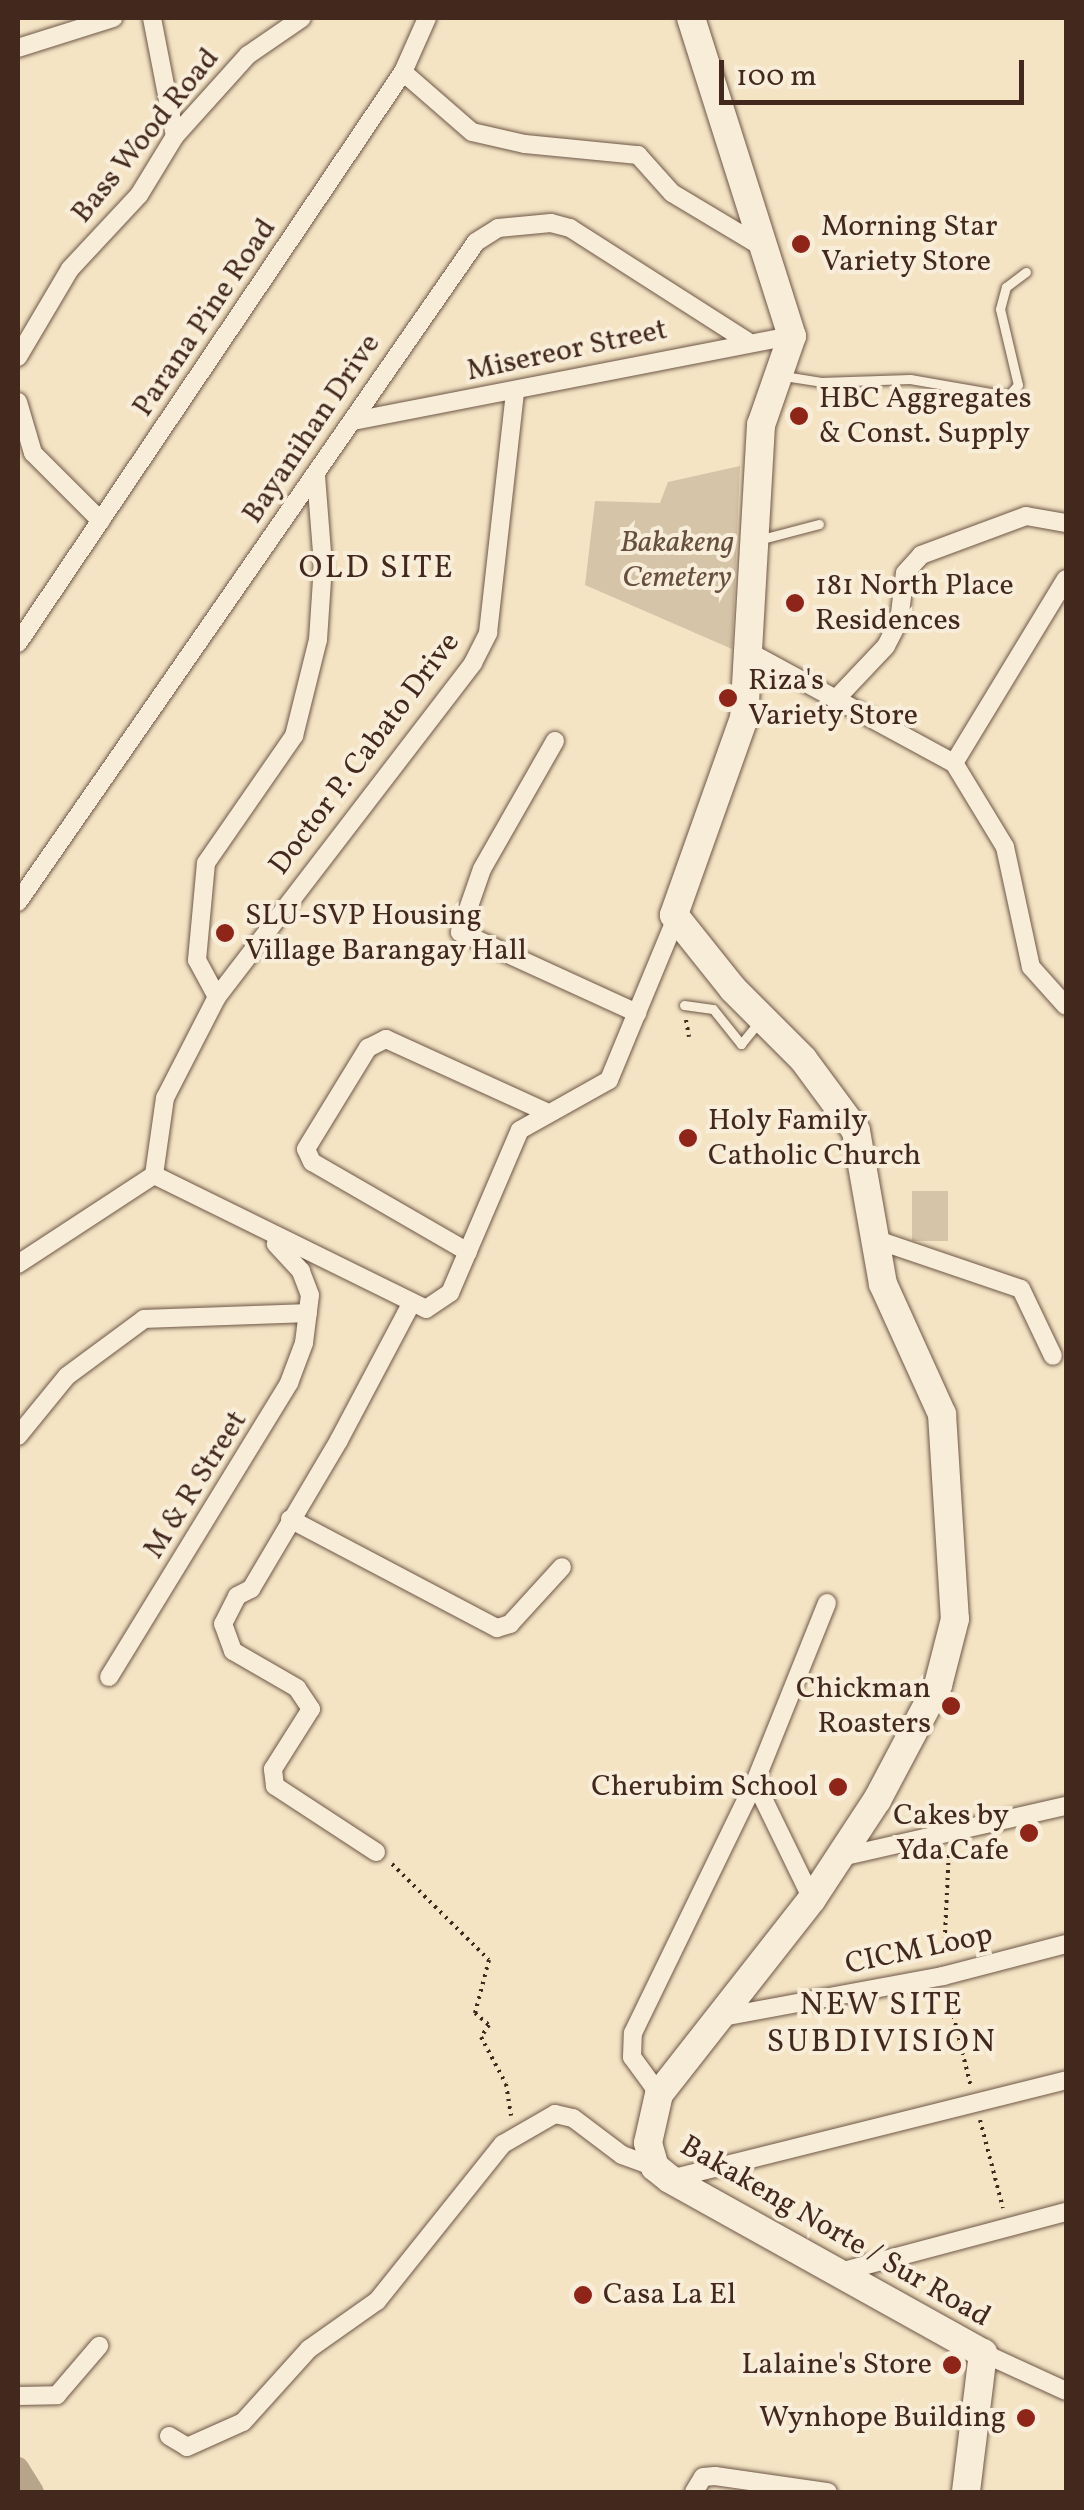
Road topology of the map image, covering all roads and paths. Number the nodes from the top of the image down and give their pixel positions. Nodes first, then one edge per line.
1 (113, 18) edge
2 (152, 18) edge
3 (302, 18) edge
4 (428, 18) edge
5 (692, 18) edge
6 (18, 48) edge
7 (403, 72) junction
8 (175, 136) junction
9 (769, 250) junction
10 (1026, 272) dead end
11 (792, 336) junction
12 (747, 341) junction
13 (18, 357) edge
14 (779, 374) junction
15 (516, 390) junction
16 (18, 402) edge
17 (353, 421) junction
18 (316, 476) junction
19 (101, 521) junction
20 (1066, 523) edge
21 (820, 524) dead end
22 (756, 540) junction
23 (1066, 579) edge
24 (18, 643) edge
25 (751, 653) junction
26 (835, 700) junction
27 (555, 740) dead end
28 (954, 763) junction
29 (18, 902) edge
30 (675, 922) junction
31 (217, 997) junction
32 (684, 1006) dead end
33 (1066, 1006) edge
34 (637, 1012) junction
35 (761, 1020) junction
36 (544, 1112) junction
37 (154, 1175) junction
38 (261, 1230) junction
39 (874, 1239) junction
40 (468, 1252) junction
41 (18, 1264) edge
42 (411, 1304) junction
43 (308, 1313) junction
44 (1053, 1356) dead end
45 (18, 1436) edge
46 (290, 1519) junction
47 (562, 1567) dead end
48 (826, 1603) dead end
49 (110, 1677) dead end
50 (754, 1782) junction
51 (1066, 1806) edge
52 (950, 1830) junction
53 (376, 1852) joint
54 (841, 1857) junction
55 (812, 1899) junction
56 (1066, 1944) edge
57 (943, 1976) junction
58 (722, 2017) junction
59 (1066, 2080) edge
60 (659, 2094) junction
61 (976, 2104) junction
62 (523, 2132) junction
63 (662, 2173) junction
64 (1066, 2212) edge
65 (1008, 2228) junction
66 (844, 2271) junction
67 (99, 2346) dead end
68 (983, 2353) junction
69 (1066, 2391) edge
70 (18, 2396) edge
71 (169, 2436) dead end
72 (694, 2492) edge
73 (828, 2492) edge
74 (966, 2492) edge

1 - 6 street
2 - 8 street
3 - 8 street, Bass Wood Road
4 - 7 street, Parana Pine Road
5 - 9 main road
7 - 9 street
7 - 19 street, Parana Pine Road
8 - 13 street, Bass Wood Road
9 - 11 main road
10 - 14 lane
11 - 12 street, Misereor Street
11 - 14 main road
12 - 15 street, Misereor Street
12 - 17 street, Bayanihan Drive
14 - 22 main road
15 - 17 street, Misereor Street
15 - 31 street, Doctor P. Cabato Drive
16 - 19 street
17 - 18 street, Bayanihan Drive
18 - 29 street, Bayanihan Drive
18 - 31 street
19 - 24 street, Parana Pine Road
20 - 26 street
21 - 22 lane
22 - 25 main road
23 - 28 street
25 - 26 street
25 - 30 main road
26 - 28 street
27 - 34 street
28 - 33 street
30 - 34 street
30 - 35 main road, Bakakeng Norte / Sur Road
31 - 37 street, Doctor P. Cabato Drive
32 - 35 lane
34 - 36 street
35 - 39 main road, Bakakeng Norte / Sur Road
36 - 40 street
36 - 40 street
37 - 38 street
37 - 41 street
38 - 42 street
38 - 43 street, M & R Street
39 - 44 street
39 - 54 main road, Bakakeng Norte / Sur Road
40 - 42 street
42 - 46 street
43 - 45 street
43 - 49 street, M & R Street
46 - 47 street
46 - 53 street
48 - 50 street
50 - 55 street
50 - 60 street
51 - 52 street
52 - 54 street
52 - 57 path
53 - 62 path
54 - 55 main road, Bakakeng Norte / Sur Road
55 - 58 main road, Bakakeng Norte / Sur Road
56 - 57 street, CICM Loop
57 - 58 street, CICM Loop
57 - 61 path
58 - 60 main road, Bakakeng Norte / Sur Road
59 - 61 street
60 - 63 main road, Bakakeng Norte / Sur Road
61 - 63 street
61 - 65 path
62 - 63 street
62 - 71 street
63 - 66 main road, Bakakeng Norte / Sur Road
64 - 65 street
65 - 66 street
66 - 68 main road, Bakakeng Norte / Sur Road
67 - 70 street
68 - 69 street
68 - 74 main road, Bakakeng Norte / Sur Road
72 - 73 street

